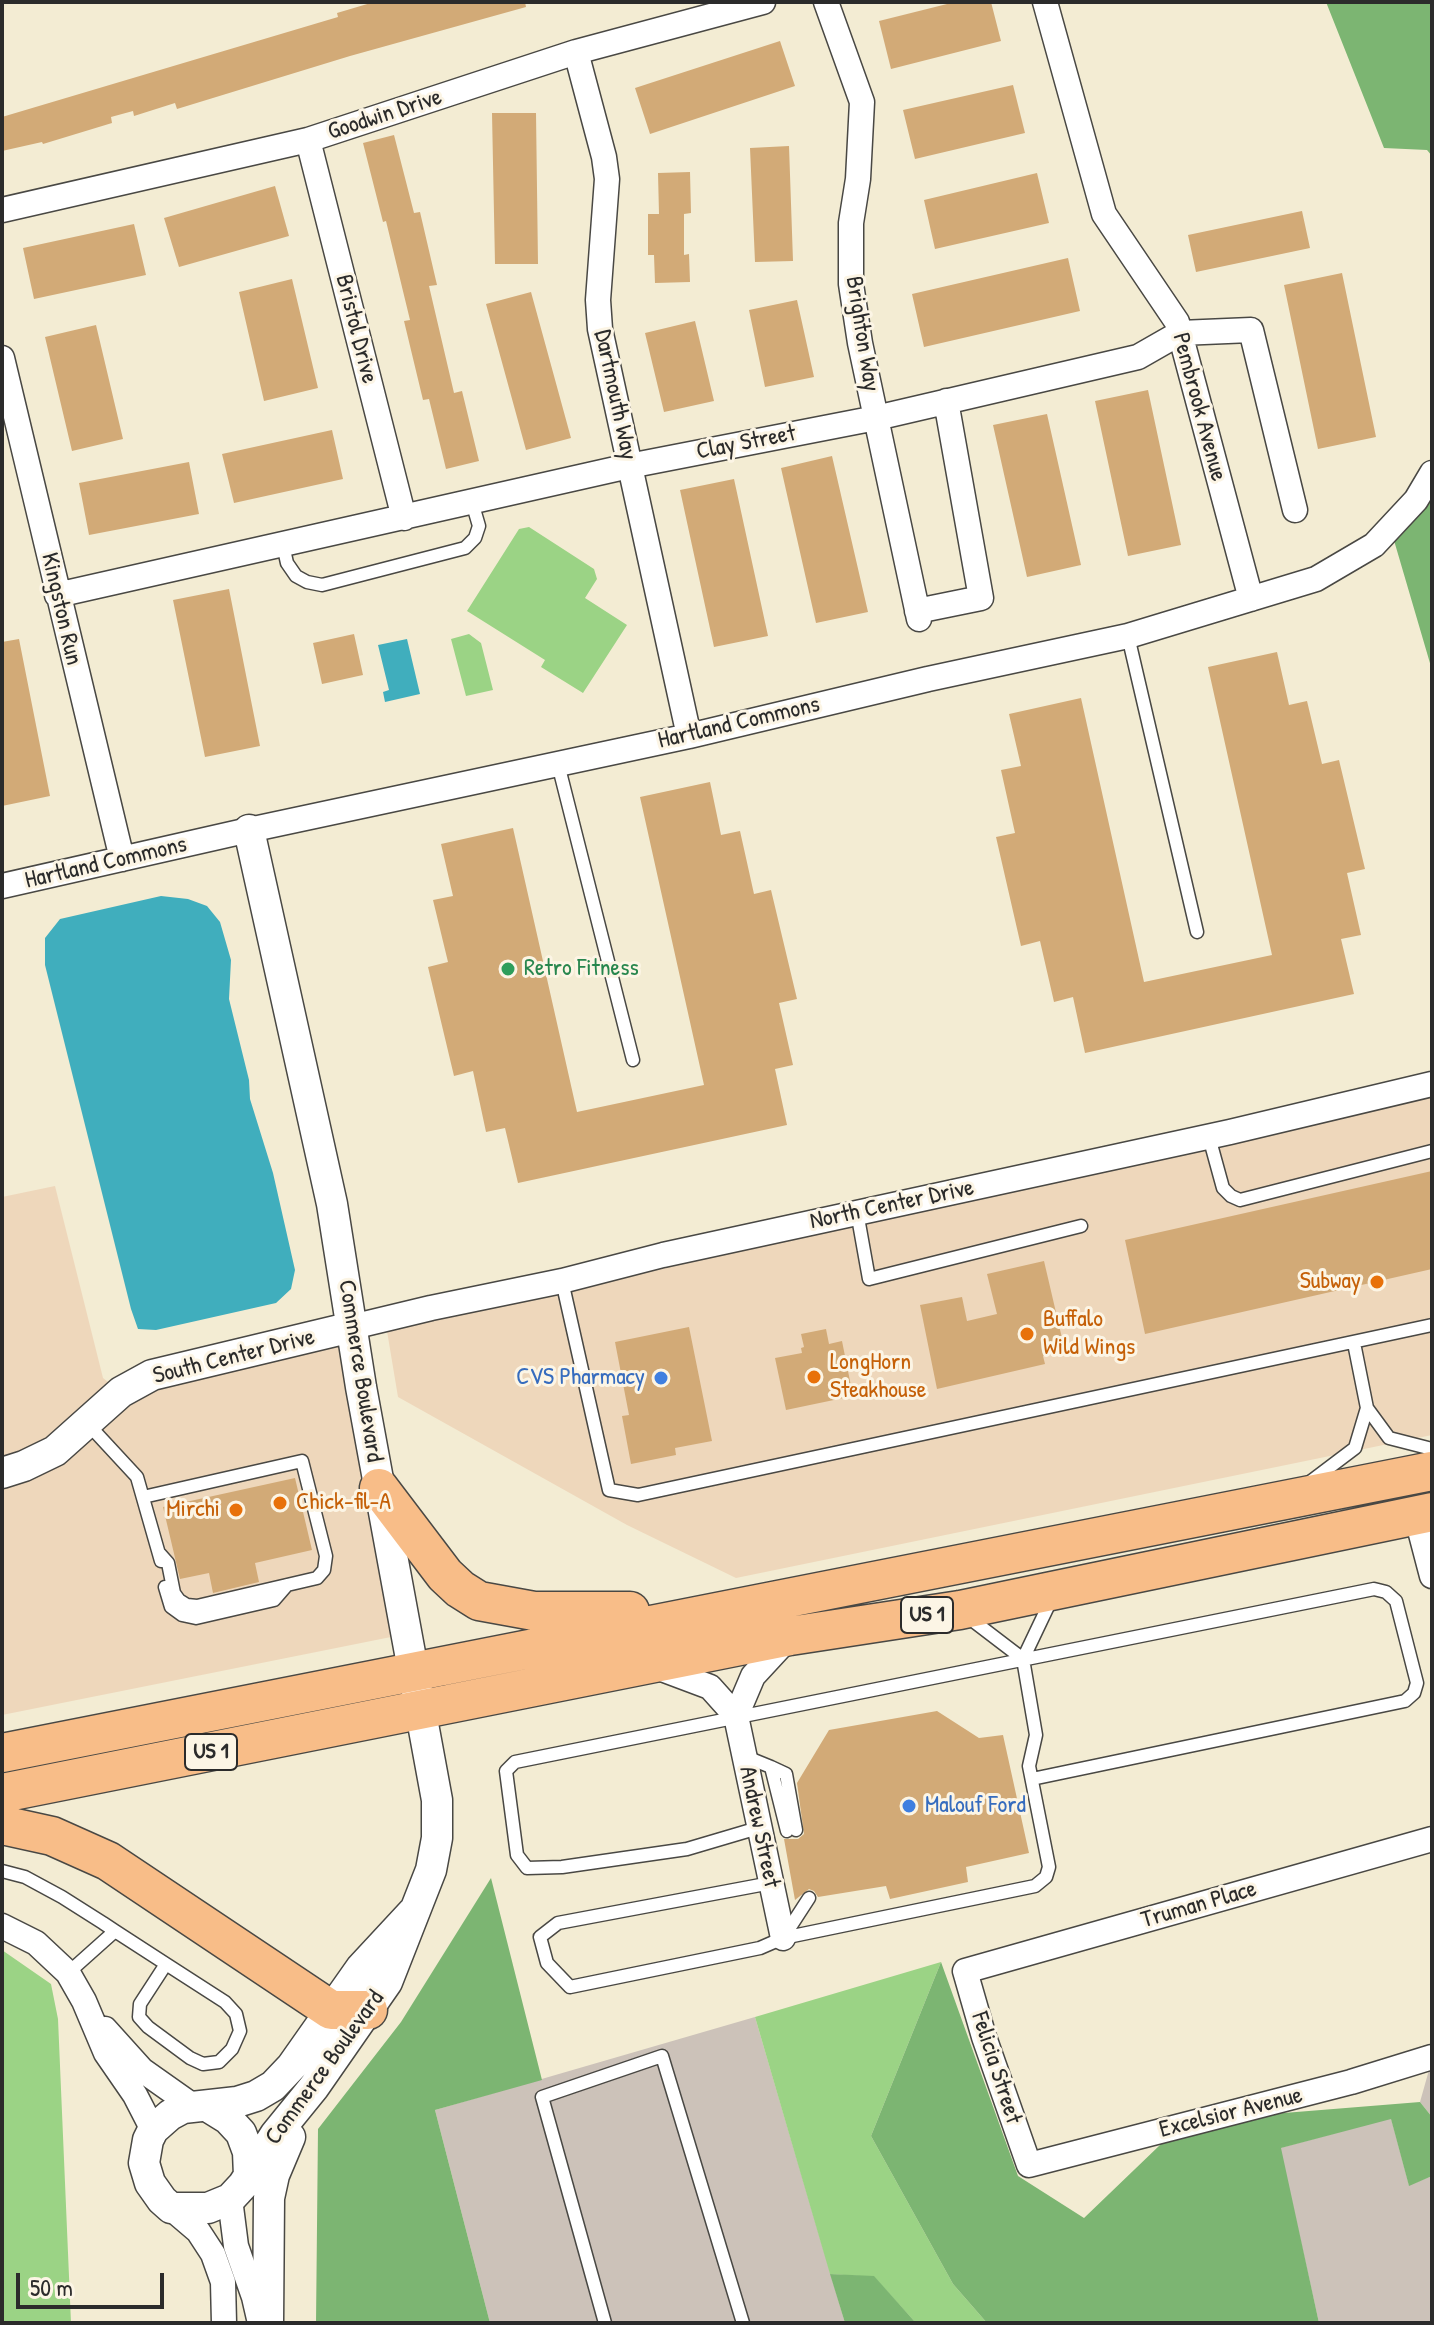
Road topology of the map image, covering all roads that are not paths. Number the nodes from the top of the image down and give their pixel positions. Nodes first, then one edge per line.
1 (763, 2) edge
2 (826, 2) edge
3 (1045, 2) edge
4 (576, 52) junction
5 (308, 140) junction
6 (2, 210) edge
7 (1180, 333) junction
8 (2, 358) edge
9 (946, 401) junction
10 (876, 418) junction
11 (629, 466) junction
12 (1432, 473) edge
13 (472, 502) junction
14 (1295, 510) dead end
15 (404, 518) junction
16 (283, 545) junction
17 (57, 595) junction
18 (1251, 599) junction
19 (1128, 636) junction
20 (689, 736) junction
21 (558, 764) junction
22 (249, 830) junction
23 (122, 859) junction
24 (2, 886) edge
25 (1197, 932) dead end
26 (633, 1060) dead end
27 (1432, 1084) edge
28 (1209, 1137) junction
29 (1432, 1151) edge
30 (857, 1212) junction
31 (1081, 1226) dead end
32 (562, 1281) junction
33 (1432, 1325) edge
34 (352, 1327) junction
35 (1354, 1343) junction
36 (1367, 1408) junction
37 (87, 1423) junction
38 (1432, 1449) edge
39 (1432, 1471) edge
40 (2, 1473) edge
41 (379, 1488) junction
42 (143, 1497) junction
43 (1288, 1499) junction
44 (1424, 1513) edge
45 (1432, 1576) edge
46 (1056, 1590) junction
47 (960, 1610) junction
48 (717, 1611) junction
49 (790, 1636) junction
50 (1023, 1659) junction
51 (646, 1663) junction
52 (414, 1672) junction
53 (421, 1711) junction
54 (736, 1716) junction
55 (2, 1753) edge
56 (744, 1756) junction
57 (1032, 1779) junction
58 (2, 1793) edge
59 (2, 1825) edge
60 (758, 1828) junction
61 (792, 1831) dead end
62 (1432, 1839) edge
63 (2, 1871) edge
64 (771, 1883) junction
65 (805, 1899) dead end
66 (413, 1912) junction
67 (2, 1926) edge
68 (115, 1931) junction
69 (783, 1938) junction
70 (166, 1964) junction
71 (965, 1971) joint
72 (68, 1973) junction
73 (84, 2001) junction
74 (331, 2010) junction
75 (368, 2010) junction
76 (1432, 2057) edge
77 (314, 2087) junction
78 (200, 2106) junction
79 (153, 2130) junction
80 (1029, 2165) joint
81 (239, 2187) junction
82 (171, 2208) junction
83 (224, 2323) edge
84 (260, 2323) edge
85 (268, 2323) edge
86 (605, 2323) edge
87 (743, 2323) edge

1 - 4 street, Goodwin Drive
2 - 10 street, Brighton Way
3 - 7 street, Pembrook Avenue
4 - 5 street, Goodwin Drive
4 - 11 street, Dartmouth Way
5 - 6 street, Goodwin Drive
5 - 15 street, Bristol Drive
7 - 9 street, Clay Street
7 - 14 street, Clay Street
7 - 18 street, Pembrook Avenue
8 - 17 street, Kingston Run
9 - 10 street, Clay Street
9 - 10 street, Brighton Way
10 - 11 street, Clay Street
11 - 13 street, Clay Street
11 - 20 street, Dartmouth Way
12 - 18 street, Hartland Commons
13 - 15 street, Clay Street
13 - 16 lane
15 - 16 street, Clay Street
16 - 17 street, Clay Street
17 - 23 street, Kingston Run
18 - 19 street, Hartland Commons
19 - 20 street, Hartland Commons
19 - 25 lane
20 - 21 street, Hartland Commons
21 - 22 street, Hartland Commons
21 - 26 lane
22 - 23 street, Hartland Commons
22 - 34 street, Commerce Boulevard
23 - 24 street, Hartland Commons
27 - 28 street, North Center Drive
28 - 29 lane
28 - 30 street, North Center Drive
30 - 31 lane
30 - 32 street, North Center Drive
32 - 34 street, North Center Drive
32 - 35 lane
33 - 35 lane
34 - 37 street, South Center Drive
34 - 41 street, Commerce Boulevard
35 - 36 lane
36 - 38 lane
36 - 43 lane
37 - 40 street, South Center Drive
37 - 42 lane
39 - 43 highway, US 1
41 - 48 highway
41 - 52 street, Commerce Boulevard
42 - 42 lane
43 - 48 highway, US 1
44 - 45 street
44 - 46 highway, US 1
46 - 47 highway, US 1
46 - 50 lane
47 - 49 highway, US 1
47 - 50 lane
48 - 52 highway, US 1
49 - 51 highway, US 1
49 - 54 street
50 - 54 lane
50 - 57 lane
50 - 57 lane
51 - 53 highway, US 1
51 - 54 street
52 - 53 street, Commerce Boulevard
52 - 55 highway, US 1
53 - 58 highway, US 1
53 - 66 street, Commerce Boulevard
54 - 56 street, Andrew Street
54 - 60 lane
56 - 60 street, Andrew Street
56 - 61 lane
57 - 69 lane
59 - 74 highway
60 - 64 street, Andrew Street
62 - 71 street, Truman Place
63 - 68 lane
64 - 69 street, Andrew Street
64 - 69 lane
65 - 69 lane
66 - 74 street, Commerce Boulevard
66 - 75 street, Commerce Boulevard
67 - 72 street
68 - 70 lane
68 - 72 lane
70 - 70 lane
71 - 80 street, Felicia Street
72 - 73 street
73 - 78 street
73 - 79 street
74 - 75 highway
74 - 78 street, Commerce Boulevard
75 - 77 street, Commerce Boulevard
76 - 80 street, Excelsior Avenue
77 - 81 street, Commerce Boulevard
77 - 85 street
78 - 79 street
78 - 81 street
79 - 82 street
81 - 82 street
81 - 84 street
82 - 83 street
86 - 87 lane

